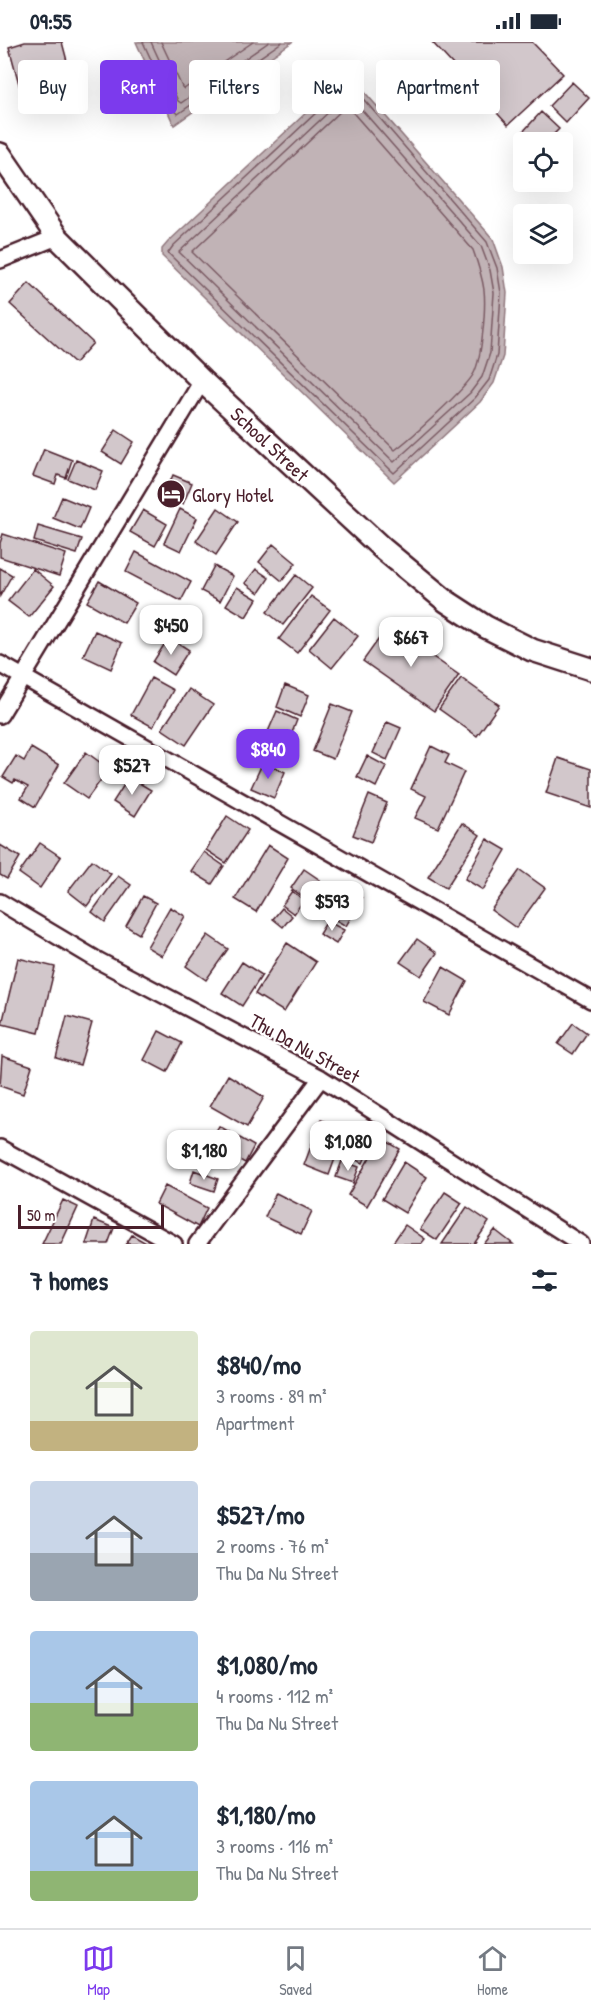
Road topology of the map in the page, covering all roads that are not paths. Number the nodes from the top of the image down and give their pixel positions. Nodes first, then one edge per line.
1 (0, 154) edge
2 (57, 237) junction
3 (0, 261) edge
4 (202, 381) junction
5 (0, 664) edge
6 (591, 669) edge
7 (23, 678) junction
8 (0, 715) edge
9 (0, 902) edge
10 (591, 1000) edge
11 (321, 1078) junction
12 (0, 1148) edge
13 (174, 1244) edge
14 (197, 1244) edge
15 (581, 1244) edge

1 - 2 street, School Street
2 - 3 street
2 - 4 street, School Street
4 - 6 street, School Street
4 - 7 street
5 - 7 street
7 - 8 street
7 - 10 street
9 - 11 street, Thu Da Nu Street
11 - 14 street
11 - 15 street, Thu Da Nu Street
12 - 13 street

